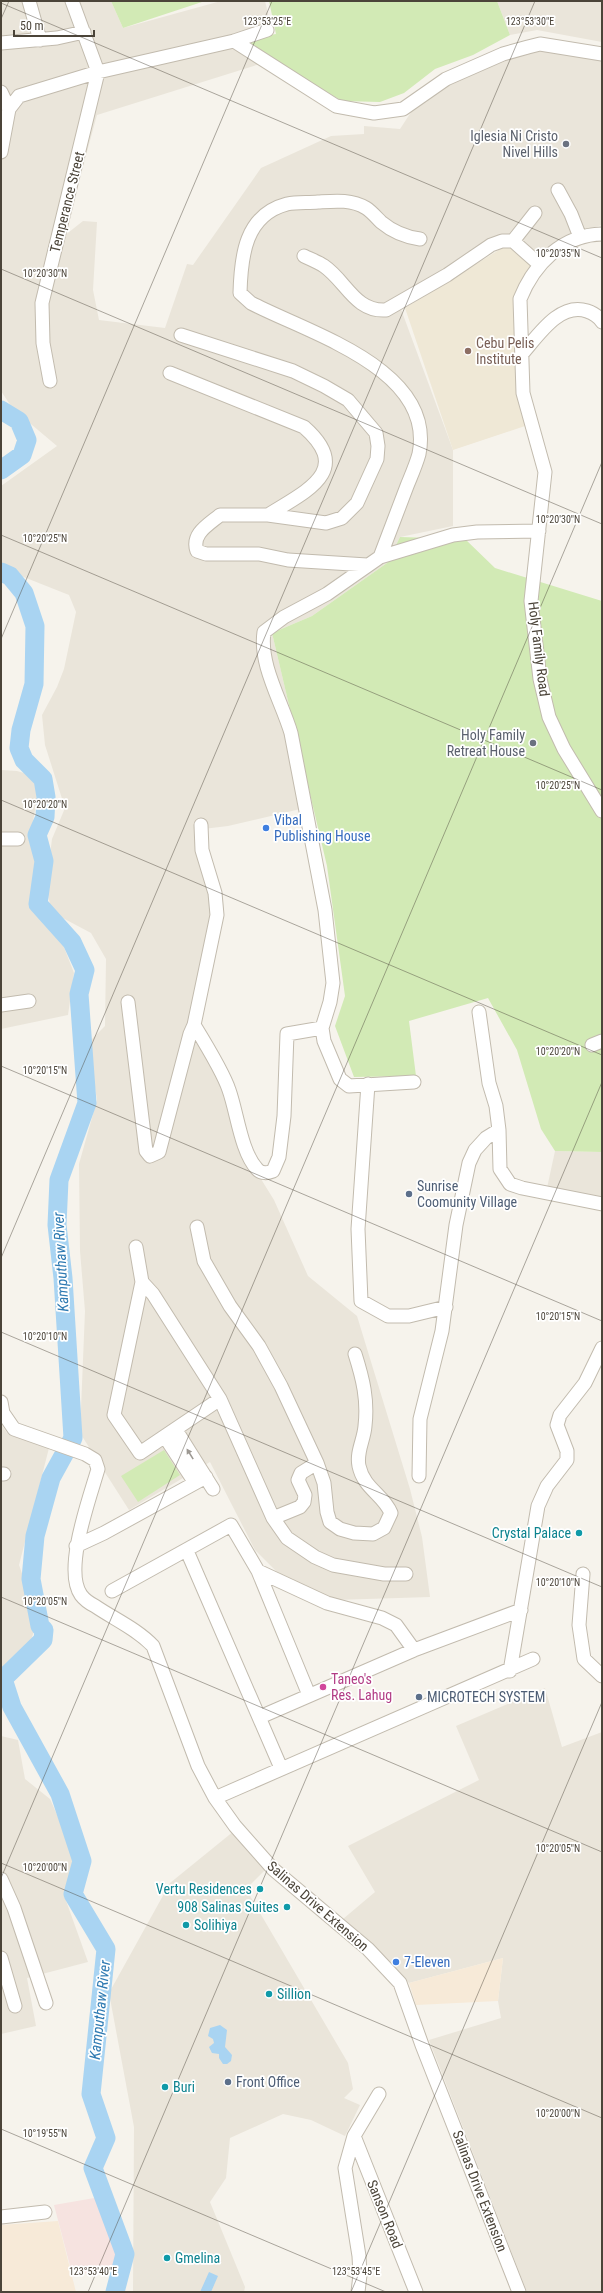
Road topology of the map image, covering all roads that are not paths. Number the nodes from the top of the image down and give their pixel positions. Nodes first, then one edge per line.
1 (30, 1) edge
2 (72, 1) edge
3 (267, 30) dead end
4 (84, 32) junction
5 (40, 40) junction
6 (234, 42) junction
7 (1, 44) edge
8 (602, 54) edge
9 (98, 72) junction
10 (1, 92) edge
11 (9, 109) junction
12 (1, 152) edge
13 (558, 190) dead end
14 (535, 214) dead end
15 (602, 234) edge
16 (580, 237) junction
17 (420, 239) dead end
18 (513, 242) junction
19 (304, 256) dead end
20 (540, 265) junction
21 (602, 322) edge
22 (181, 335) dead end
23 (521, 355) junction
24 (170, 374) dead end
25 (50, 381) dead end
26 (268, 515) junction
27 (539, 531) junction
28 (380, 557) junction
29 (367, 565) junction
30 (602, 811) edge
31 (202, 826) dead end
32 (1, 839) edge
33 (18, 839) dead end
34 (29, 1001) dead end
35 (128, 1002) dead end
36 (1, 1005) edge
37 (479, 1012) dead end
38 (194, 1025) junction
39 (322, 1028) junction
40 (414, 1082) dead end
41 (368, 1084) junction
42 (499, 1130) junction
43 (602, 1204) edge
44 (197, 1227) dead end
45 (136, 1247) dead end
46 (142, 1282) junction
47 (446, 1307) junction
48 (602, 1348) edge
49 (356, 1354) dead end
50 (220, 1399) junction
51 (1, 1402) edge
52 (176, 1430) junction
53 (165, 1437) junction
54 (317, 1463) junction
55 (419, 1476) dead end
56 (200, 1480) junction
57 (213, 1489) dead end
58 (274, 1518) junction
59 (76, 1546) junction
60 (187, 1551) junction
61 (258, 1571) junction
62 (406, 1574) dead end
63 (583, 1574) dead end
64 (112, 1591) dead end
65 (521, 1610) junction
66 (414, 1650) junction
67 (533, 1659) dead end
68 (510, 1671) junction
69 (602, 1676) edge
70 (309, 1695) junction
71 (260, 1717) junction
72 (281, 1768) junction
73 (215, 1798) junction
74 (1, 1879) edge
75 (1, 1958) edge
76 (46, 2003) dead end
77 (15, 2006) dead end
78 (379, 2094) dead end
79 (354, 2136) junction
80 (45, 2212) dead end
81 (1, 2217) edge
82 (358, 2292) edge
83 (416, 2292) edge
84 (520, 2292) edge

1 - 5 street
2 - 4 street
3 - 6 street
4 - 5 street
4 - 9 street
5 - 7 street
6 - 8 street
6 - 9 street
9 - 11 street
9 - 25 street, Temperance Street
10 - 11 street
11 - 12 street
13 - 16 street
14 - 18 street
15 - 16 street, Holy Family Road
16 - 20 street, Holy Family Road
17 - 28 street
18 - 19 street
18 - 20 street
20 - 23 street, Holy Family Road
21 - 23 street
22 - 26 street
23 - 27 street, Holy Family Road
24 - 26 street
26 - 29 street
27 - 28 street
27 - 30 street, Holy Family Road
28 - 29 street
29 - 39 street
31 - 38 street
32 - 33 street
34 - 36 street
35 - 38 street
37 - 42 street
38 - 39 street
39 - 41 street
40 - 41 street
41 - 47 street
42 - 43 street
42 - 47 street
44 - 54 street
45 - 46 street
46 - 50 street
46 - 53 street
47 - 55 street
48 - 65 street
49 - 54 street
50 - 52 street
50 - 58 street
51 - 59 street, Salinas Drive Extension
52 - 53 street
56 -> 52 street
53 - 56 street
54 - 58 street
56 - 57 street
56 - 59 street
58 - 62 street
59 - 73 street, Salinas Drive Extension
60 - 61 street
60 - 64 street
60 - 71 street
61 - 66 street
61 - 70 street
63 - 69 street
65 - 66 street
65 - 68 street
66 - 70 street
67 - 68 street
68 - 72 street
70 - 71 street
71 - 72 street
72 - 73 street
73 - 84 street, Salinas Drive Extension
74 - 76 street
75 - 77 street
78 - 79 street
79 - 82 street
79 - 83 street, Sanson Road
80 - 81 street

